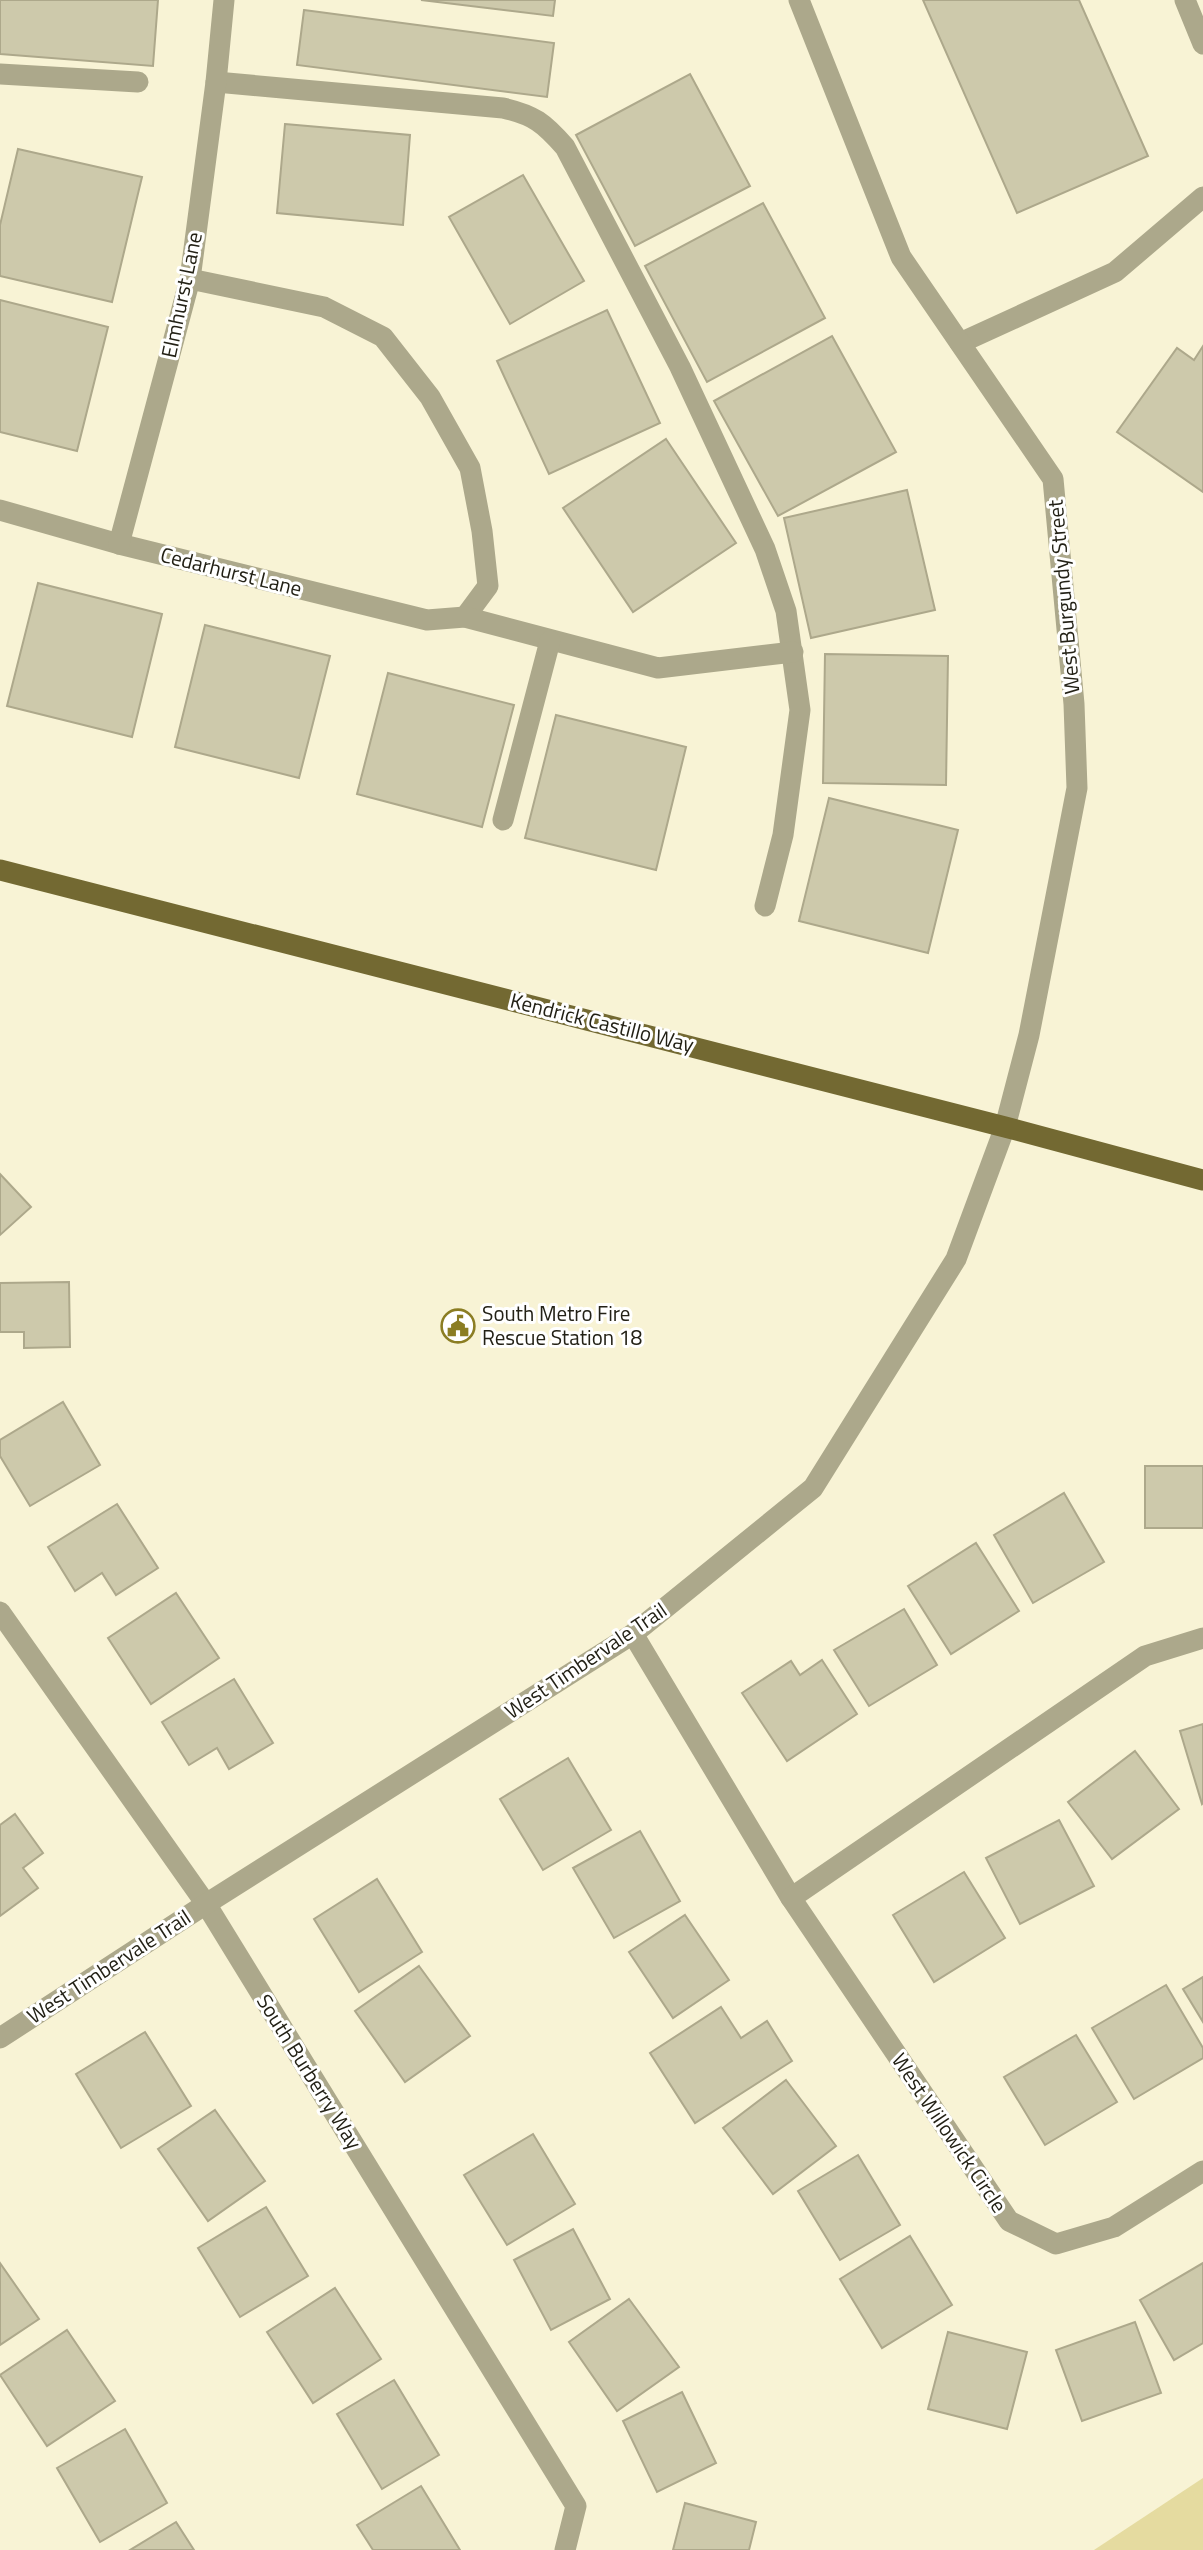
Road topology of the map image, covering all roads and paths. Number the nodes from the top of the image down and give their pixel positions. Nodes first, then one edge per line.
1 (224, 0) edge
2 (799, 0) edge
3 (1185, 0) edge
4 (1203, 44) edge
5 (0, 74) edge
6 (138, 82) dead end
7 (216, 82) junction
8 (1203, 197) edge
9 (190, 279) junction
10 (960, 343) junction
11 (0, 510) edge
12 (120, 544) junction
13 (464, 617) junction
14 (550, 641) junction
15 (793, 652) junction
16 (503, 820) dead end
17 (0, 870) edge
18 (765, 906) dead end
19 (1005, 1127) junction
20 (1203, 1180) edge
21 (0, 1612) edge
22 (633, 1634) junction
23 (1203, 1638) edge
24 (791, 1898) junction
25 (205, 1904) junction
26 (0, 2038) edge
27 (1203, 2171) edge
28 (565, 2550) edge

1 - 7 street, Elmhurst Lane
2 - 10 street, West Burgundy Street
3 - 4 street
5 - 6 street
7 - 9 street, Elmhurst Lane
7 - 15 street
8 - 10 street
9 - 12 street, Elmhurst Lane
9 - 13 street
10 - 19 street, West Burgundy Street
11 - 12 street, Cedarhurst Lane
12 - 13 street, Cedarhurst Lane
13 - 14 street
14 - 15 street
14 - 16 street
15 - 18 street
17 - 19 main road, Kendrick Castillo Way
19 - 20 main road, Kendrick Castillo Way
19 - 22 street, West Timbervale Trail
21 - 25 street, South Burberry Way
22 - 24 street, West Willowick Circle
22 - 25 street, West Timbervale Trail
23 - 24 street
24 - 27 street, West Willowick Circle
25 - 26 street, West Timbervale Trail
25 - 28 street, South Burberry Way

